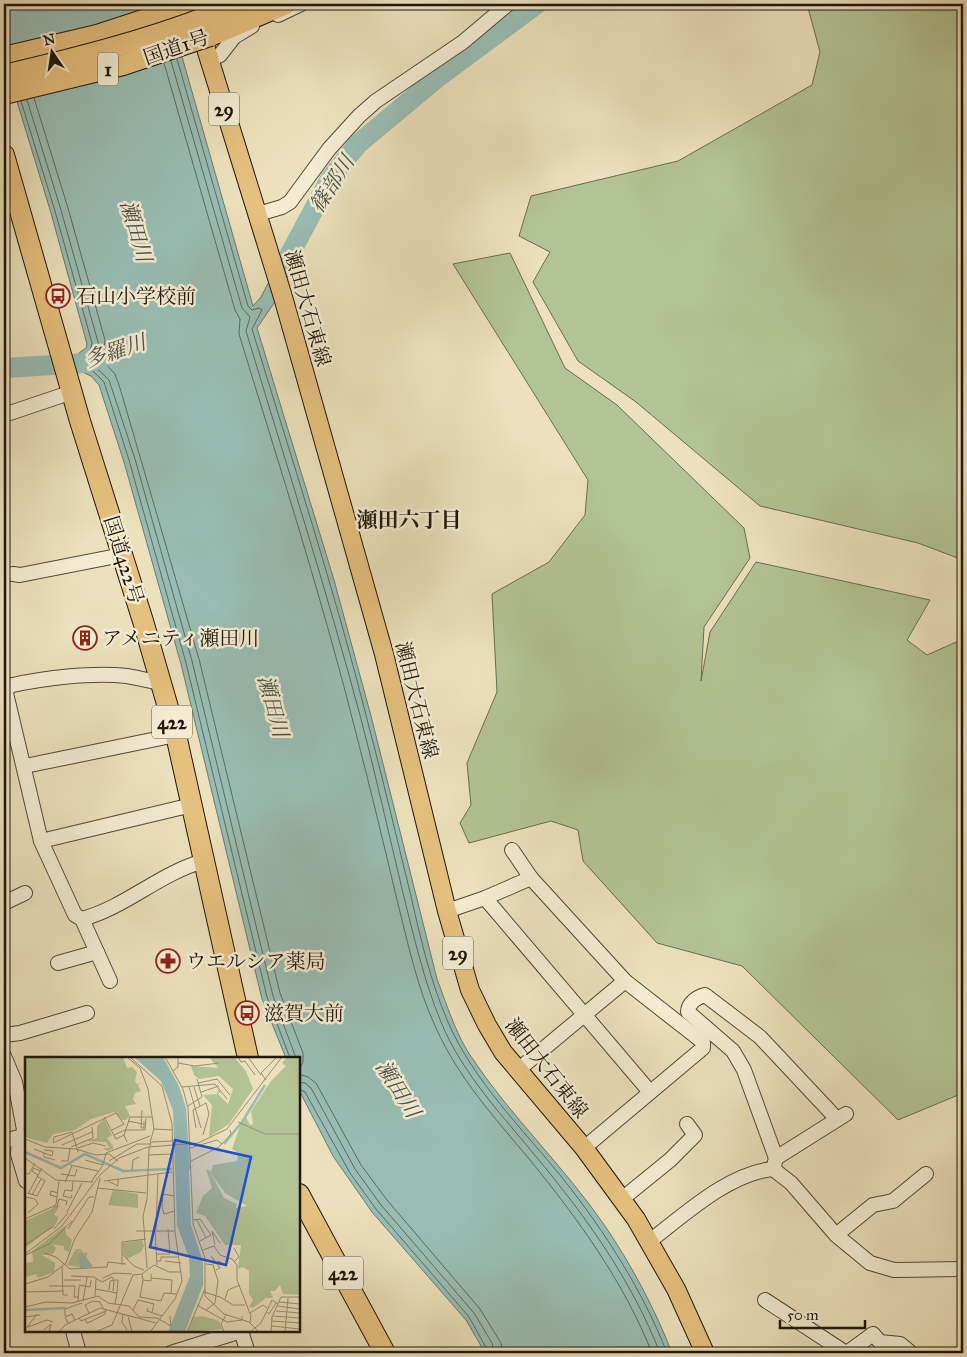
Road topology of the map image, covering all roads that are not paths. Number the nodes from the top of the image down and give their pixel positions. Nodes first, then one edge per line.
1 (192, 4) edge
2 (238, 4) edge
3 (286, 4) edge
4 (301, 4) edge
5 (508, 4) edge
6 (4, 57) edge
7 (208, 61) junction
8 (4, 74) edge
9 (4, 94) edge
10 (4, 155) edge
11 (8, 186) edge
12 (258, 214) junction
13 (69, 384) junction
14 (4, 414) edge
15 (122, 555) junction
16 (13, 574) dead end
17 (161, 683) junction
18 (176, 735) junction
19 (24, 766) junction
20 (192, 805) junction
21 (42, 841) junction
22 (512, 850) dead end
23 (204, 861) junction
24 (531, 878) junction
25 (26, 893) dead end
26 (485, 898) junction
27 (4, 903) edge
28 (447, 911) junction
29 (82, 919) junction
30 (97, 952) junction
31 (58, 963) dead end
32 (110, 981) dead end
33 (625, 981) junction
34 (87, 1013) dead end
35 (584, 1015) junction
36 (4, 1035) edge
37 (4, 1056) edge
38 (248, 1057) edge
39 (518, 1070) junction
40 (650, 1092) junction
41 (687, 1124) dead end
42 (23, 1136) edge
43 (4, 1140) edge
44 (584, 1148) junction
45 (774, 1163) junction
46 (926, 1174) dead end
47 (25, 1178) edge
48 (300, 1196) edge
49 (622, 1199) junction
50 (836, 1235) junction
51 (650, 1241) junction
52 (963, 1269) edge
53 (765, 1300) dead end
54 (73, 1332) edge
55 (237, 1332) edge
56 (240, 1332) edge
57 (79, 1353) edge
58 (171, 1353) edge
59 (248, 1353) edge
60 (385, 1353) edge
61 (705, 1353) edge
62 (847, 1353) edge
63 (911, 1353) edge

1 - 6 highway
1 - 7 main road, 瀬田大石東線 / 29
2 - 8 highway, bridge
3 - 9 highway, 国道1号 / 1, bridge
4 - 7 street
5 - 12 street
7 - 12 main road, 瀬田大石東線 / 29
10 - 11 highway, 国道422号 / 422
11 - 13 highway, 国道422号 / 422
12 - 28 main road, 瀬田大石東線 / 29
13 - 14 street
13 - 15 highway, 国道422号 / 422
15 - 16 street
15 - 17 highway, 国道422号 / 422
17 - 18 highway, 国道422号 / 422
17 - 19 street
18 - 19 street
18 - 20 highway, 国道422号 / 422
19 - 21 street
20 - 21 street
20 - 23 highway, 国道422号 / 422
21 - 29 street
22 - 24 street
23 - 29 street
23 - 38 highway, 国道422号 / 422
24 - 26 street
24 - 33 street
25 - 27 street
26 - 28 street
26 - 35 street
28 - 39 main road, 瀬田大石東線 / 29
29 - 30 street
30 - 31 street
30 - 32 street
33 - 35 street
33 - 40 street
34 - 36 street
35 - 39 street
35 - 40 street
37 - 42 street
39 - 44 main road, 瀬田大石東線 / 29
40 - 44 street
41 - 49 street
42 - 43 street
42 - 47 street
44 - 49 main road, 瀬田大石東線 / 29
45 - 45 street
45 - 50 street
45 - 51 street
46 - 50 street
48 - 60 highway, 422
49 - 51 main road, 瀬田大石東線 / 29
50 - 52 street
51 - 61 main road, 瀬田大石東線 / 29
53 - 62 street
54 - 57 street
55 - 58 street
56 - 59 street
62 - 63 street

